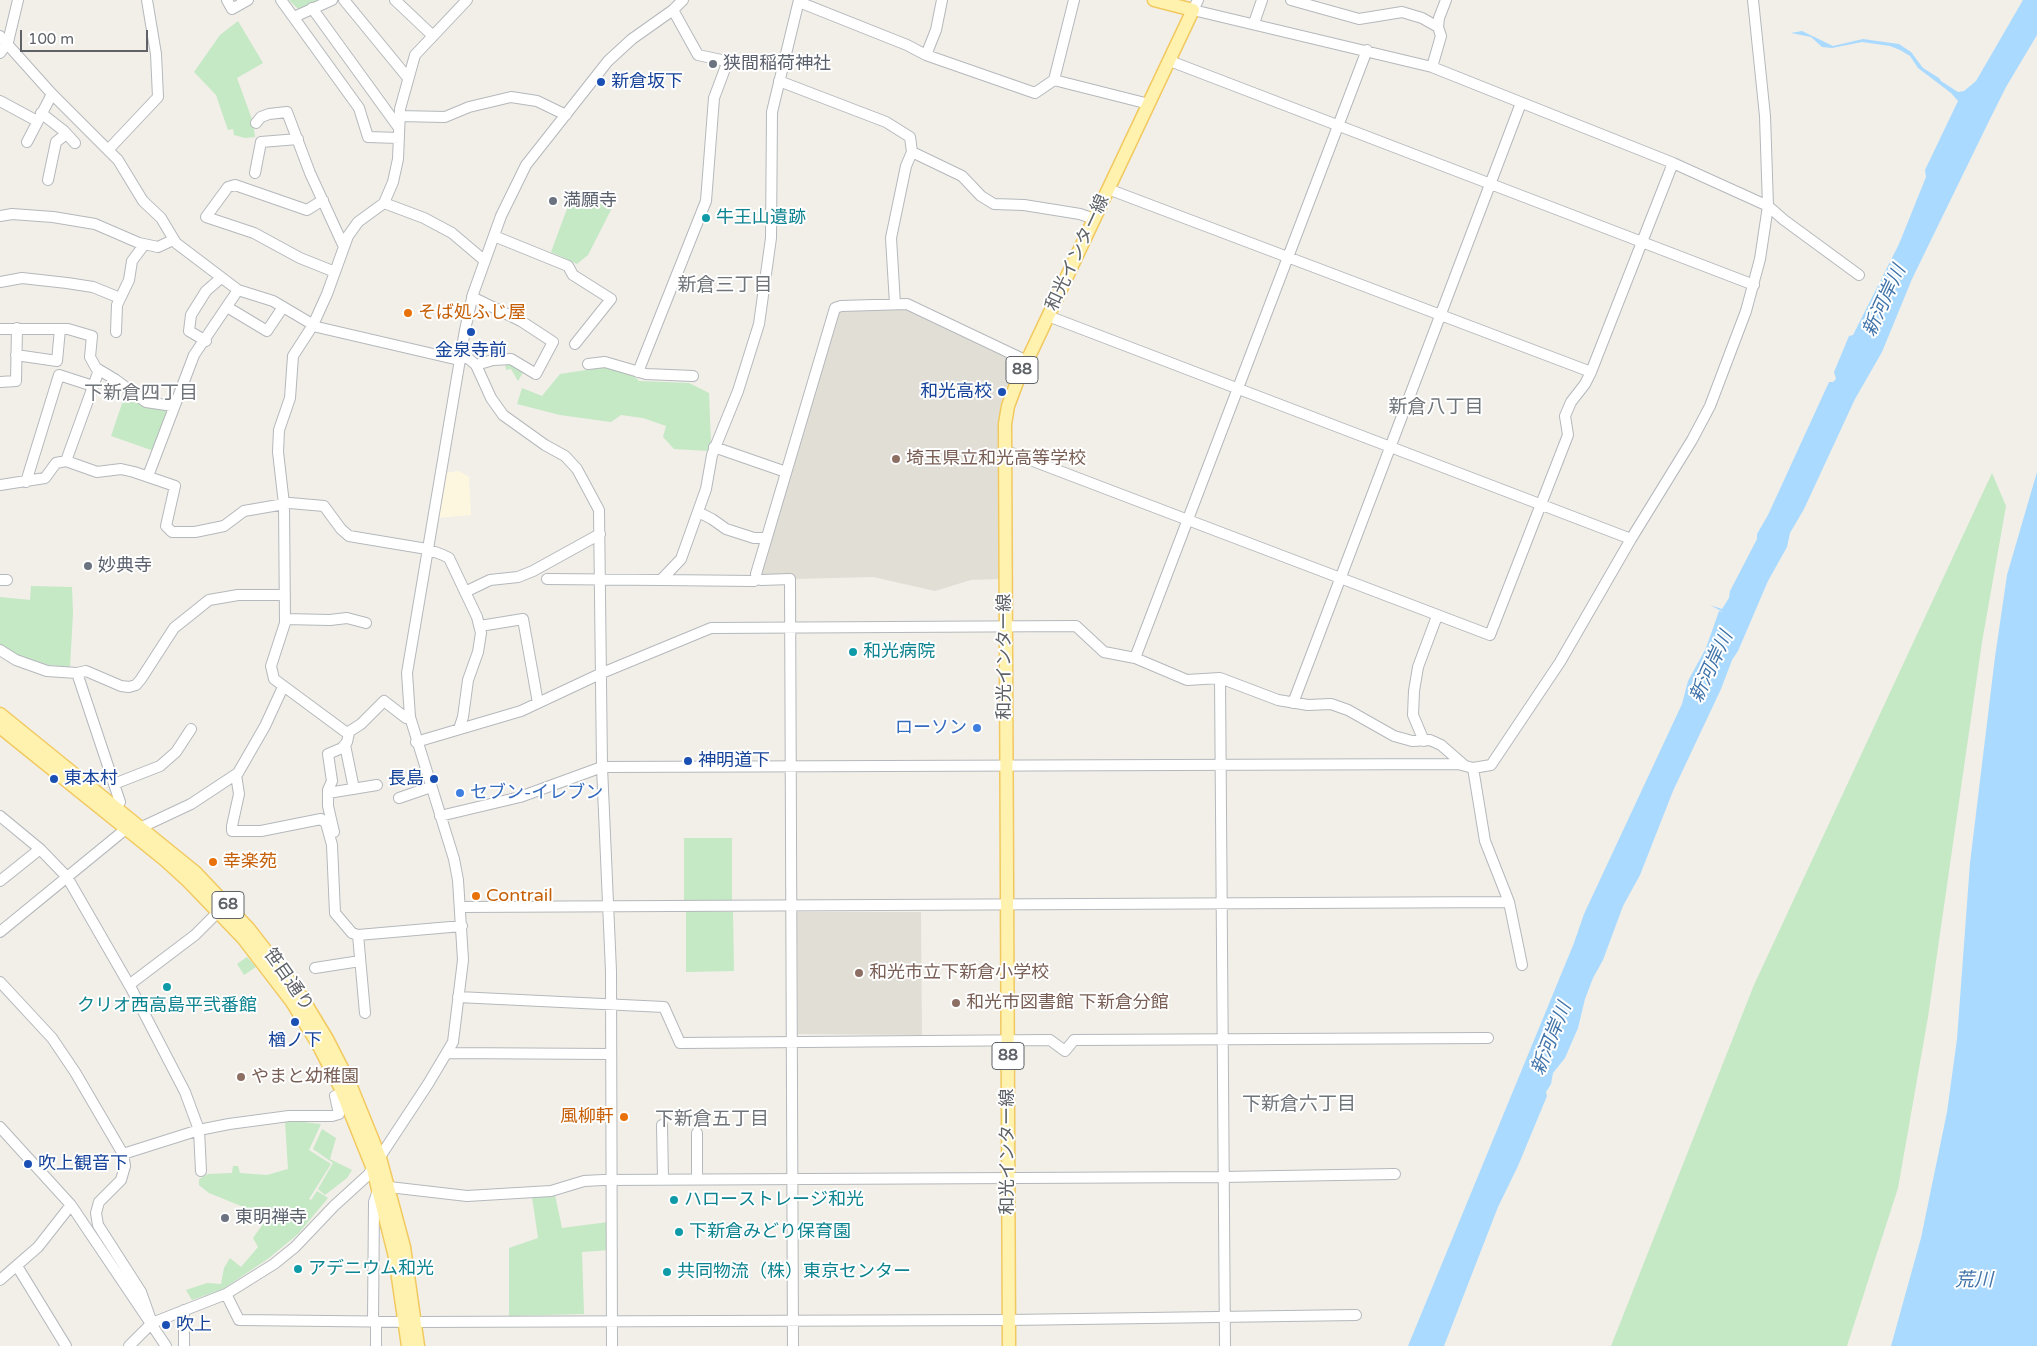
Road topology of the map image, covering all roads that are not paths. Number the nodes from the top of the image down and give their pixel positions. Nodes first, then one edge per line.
1 (18, 0) edge
2 (147, 0) edge
3 (227, 0) edge
4 (248, 0) edge
5 (281, 0) edge
6 (332, 0) edge
7 (344, 0) edge
8 (395, 0) edge
9 (467, 0) edge
10 (942, 0) edge
11 (1074, 0) edge
12 (1154, 0) edge
13 (1262, 0) edge
14 (1291, 0) edge
15 (1446, 0) edge
16 (1752, 0) edge
17 (799, 1) edge
18 (678, 4) edge
19 (1195, 5) edge
20 (312, 8) junction
21 (294, 17) junction
22 (1254, 23) junction
23 (1438, 27) junction
24 (433, 36) junction
25 (4, 39) edge
26 (1367, 50) junction
27 (0, 53) edge
28 (926, 55) junction
29 (1170, 61) junction
30 (1432, 68) junction
31 (408, 78) junction
32 (1054, 80) junction
33 (779, 81) junction
34 (52, 94) junction
35 (0, 101) edge
36 (1521, 103) junction
37 (1149, 104) junction
38 (566, 115) junction
39 (399, 116) junction
40 (39, 117) junction
41 (256, 123) dead end
42 (1339, 127) junction
43 (399, 133) junction
44 (66, 134) junction
45 (298, 139) junction
46 (27, 142) dead end
47 (75, 143) dead end
48 (108, 150) junction
49 (912, 152) junction
50 (1673, 163) junction
51 (255, 173) dead end
52 (48, 180) dead end
53 (1491, 184) junction
54 (1108, 188) junction
55 (323, 200) junction
56 (384, 203) junction
57 (1768, 206) junction
58 (0, 216) edge
59 (1094, 219) junction
60 (494, 236) junction
61 (173, 240) junction
62 (1641, 242) junction
63 (144, 245) junction
64 (344, 247) junction
65 (1289, 258) junction
66 (485, 261) junction
67 (335, 272) junction
68 (1859, 275) dead end
69 (221, 278) junction
70 (0, 282) edge
71 (1754, 285) junction
72 (238, 290) junction
73 (472, 297) junction
74 (120, 298) junction
75 (895, 304) junction
76 (227, 307) junction
77 (283, 307) junction
78 (1048, 316) junction
79 (1440, 316) junction
80 (313, 325) junction
81 (0, 328) edge
82 (17, 328) junction
83 (60, 329) junction
84 (116, 332) dead end
85 (206, 341) junction
86 (575, 344) dead end
87 (16, 355) junction
88 (459, 358) junction
89 (1027, 362) junction
90 (588, 364) dead end
91 (476, 366) junction
92 (99, 370) junction
93 (638, 372) junction
94 (1591, 372) junction
95 (693, 376) dead end
96 (0, 382) edge
97 (93, 386) junction
98 (1238, 389) junction
99 (173, 406) junction
100 (714, 447) junction
101 (1390, 447) junction
102 (1004, 453) junction
103 (66, 461) junction
104 (786, 472) junction
105 (148, 476) junction
106 (26, 482) junction
107 (0, 485) edge
108 (284, 504) junction
109 (1542, 505) junction
110 (698, 512) junction
111 (1188, 520) junction
112 (600, 534) junction
113 (766, 538) junction
114 (1631, 539) junction
115 (427, 549) junction
116 (1339, 578) junction
117 (547, 579) dead end
118 (600, 579) junction
119 (757, 579) junction
120 (661, 580) junction
121 (465, 592) junction
122 (284, 595) junction
123 (1437, 616) junction
124 (285, 618) junction
125 (366, 623) dead end
126 (480, 626) junction
127 (1005, 627) junction
128 (790, 628) junction
129 (0, 650) edge
130 (1135, 658) junction
131 (78, 673) junction
132 (602, 673) junction
133 (1220, 678) junction
134 (282, 687) junction
135 (538, 703) junction
136 (1293, 703) junction
137 (0, 714) edge
138 (410, 718) junction
139 (0, 727) edge
140 (191, 729) dead end
141 (459, 729) junction
142 (349, 733) junction
143 (1424, 741) junction
144 (416, 742) junction
145 (345, 745) junction
146 (1220, 765) junction
147 (790, 766) junction
148 (1006, 766) junction
149 (602, 767) junction
150 (1469, 767) junction
151 (236, 775) junction
152 (114, 784) junction
153 (378, 785) dead end
154 (431, 787) junction
155 (354, 789) junction
156 (328, 793) junction
157 (399, 798) dead end
158 (116, 806) junction
159 (440, 816) junction
160 (3, 822) edge
161 (142, 827) junction
162 (127, 828) junction
163 (40, 849) junction
164 (334, 870) junction
165 (67, 877) junction
166 (0, 881) edge
167 (1221, 902) junction
168 (1509, 902) junction
169 (1007, 904) junction
170 (460, 907) junction
171 (608, 907) junction
172 (791, 907) junction
173 (219, 911) junction
174 (462, 926) junction
175 (0, 932) edge
176 (358, 935) junction
177 (360, 961) junction
178 (1522, 965) dead end
179 (315, 968) dead end
180 (0, 982) edge
181 (129, 985) junction
182 (458, 997) junction
183 (611, 1004) junction
184 (365, 1013) dead end
185 (1488, 1038) dead end
186 (792, 1040) junction
187 (1008, 1040) junction
188 (1223, 1040) junction
189 (447, 1053) junction
190 (611, 1054) junction
191 (343, 1093) junction
192 (662, 1125) dead end
193 (0, 1127) edge
194 (199, 1130) junction
195 (697, 1133) dead end
196 (123, 1154) junction
197 (376, 1163) junction
198 (201, 1170) dead end
199 (1395, 1174) dead end
200 (1008, 1177) junction
201 (1223, 1177) junction
202 (663, 1179) junction
203 (697, 1179) junction
204 (792, 1179) junction
205 (612, 1180) junction
206 (384, 1188) junction
207 (71, 1205) junction
208 (17, 1266) junction
209 (0, 1280) edge
210 (226, 1294) junction
211 (184, 1310) junction
212 (1356, 1315) dead end
213 (1224, 1318) junction
214 (1009, 1320) junction
215 (375, 1321) junction
216 (793, 1321) junction
217 (411, 1322) junction
218 (612, 1322) junction
219 (152, 1324) junction
220 (66, 1346) edge
221 (129, 1346) edge
222 (166, 1346) edge
223 (184, 1346) edge
224 (376, 1346) edge
225 (408, 1346) edge
226 (418, 1346) edge
227 (612, 1346) edge
228 (793, 1346) edge
229 (1009, 1346) edge
230 (1224, 1346) edge

1 - 25 street
2 - 48 street
3 - 4 street
5 - 21 street
6 - 20 street
7 - 31 street
8 - 24 street
9 - 24 street
10 - 28 street
11 - 32 street
12 - 19 main road
13 - 22 street
14 - 23 street
15 - 23 street
16 - 57 street
17 - 28 street
17 - 33 street
18 - 38 street
18 - 93 street
19 - 22 street
19 - 29 main road, 和光インター線 / 88
20 - 21 street
20 - 43 street
21 - 43 street
22 - 26 street
23 - 30 street
24 - 31 street
25 - 27 street
25 - 34 street
26 - 30 street
26 - 42 street
28 - 32 street
29 - 37 main road, 和光インター線 / 88
29 - 42 street
30 - 36 street
31 - 39 street
32 - 37 street
33 - 49 street
33 - 100 street
34 - 40 street
34 - 48 street
35 - 40 street
36 - 50 street
36 - 53 street
37 - 54 main road, 和光インター線 / 88
38 - 39 street
38 - 60 street
39 - 43 street
40 - 44 street
40 - 46 street
41 - 45 street
42 - 53 street
42 - 65 street
43 - 56 street
44 - 47 street
44 - 52 street
45 - 51 street
45 - 55 street
48 - 61 street
49 - 59 street
49 - 75 street
50 - 57 street
50 - 62 street
53 - 62 street
53 - 79 street
54 - 59 main road, 和光インター線 / 88
54 - 65 street
55 - 64 street
55 - 67 street
56 - 64 street
56 - 66 street
57 - 68 street
57 - 71 street
58 - 63 street
59 - 78 main road, 和光インター線 / 88
60 - 66 street
60 - 86 street
61 - 63 street
61 - 69 street
62 - 71 street
62 - 94 street
63 - 74 street
64 - 67 street
65 - 79 street
65 - 98 street
66 - 73 street
67 - 80 street
69 - 72 street
69 - 85 street
70 - 74 street
71 - 114 street
72 - 76 street
72 - 77 street
73 - 88 street
73 - 91 street
74 - 84 street
75 - 89 street
75 - 104 street
76 - 77 street
76 - 85 street
77 - 80 street
78 - 89 main road, 和光インター線 / 88
78 - 98 street
79 - 94 street
79 - 101 street
80 - 88 street
80 - 108 street
81 - 82 street
82 - 83 street
82 - 87 street
83 - 87 street
83 - 92 street
85 - 99 street
87 - 96 street
88 - 91 street
88 - 115 street
89 - 102 main road, 和光インター線 / 88
90 - 93 street
91 - 112 street
92 - 97 street
92 - 99 street
93 - 95 street
94 - 109 street
97 - 103 street
97 - 106 street
98 - 101 street
98 - 111 street
99 - 105 street
100 - 104 street
100 - 110 street
101 - 109 street
101 - 116 street
102 - 111 street
102 - 127 main road, 和光インター線 / 88
103 - 105 street
103 - 106 street
104 - 113 street
105 - 108 street
106 - 107 street
108 - 115 street
108 - 122 street
109 - 114 street
109 - 123 street
110 - 113 street
110 - 120 street
111 - 116 street
111 - 130 street
112 - 118 street
112 - 121 street
113 - 119 street
114 - 150 street
115 - 121 street
115 - 138 street
116 - 123 street
116 - 136 street
117 - 118 street
118 - 120 street
118 - 132 street
119 - 120 street
119 - 128 street
121 - 126 street
122 - 124 street
122 - 131 street
123 - 143 street
124 - 125 street
124 - 134 street
126 - 135 street
126 - 141 street
127 - 128 street
127 - 130 street
127 - 148 main road, 和光インター線 / 88
128 - 132 street
128 - 147 street
129 - 131 street
130 - 133 street
131 - 152 street
132 - 135 street
132 - 149 street
133 - 136 street
133 - 146 street
134 - 142 street
134 - 151 street
135 - 141 street
136 - 143 street
137 - 158 main road, 笹目通り / 68
138 - 142 street
138 - 144 street
139 - 162 main road, 笹目通り / 68
140 - 152 street
141 - 144 street
142 - 145 street
143 - 150 street
144 - 154 street
145 - 155 street
145 - 156 street
146 - 148 street
146 - 150 street
146 - 167 street
147 - 148 street
147 - 149 street
147 - 172 street
148 - 169 main road, 和光インター線 / 88
149 - 159 street
149 - 171 street
150 - 168 street
151 - 161 street
151 - 164 street
152 - 158 street
153 - 155 street
154 - 157 street
154 - 159 street
155 - 156 street
156 - 164 street
158 - 161 main road, 笹目通り / 68
159 - 170 street
160 - 163 street
161 - 197 main road, 笹目通り / 68
162 - 165 street
162 - 173 main road, 笹目通り / 68
163 - 165 street
163 - 166 street
164 - 176 street
165 - 175 street
165 - 181 street
167 - 168 street
167 - 169 street
167 - 188 street
168 - 178 street
169 - 172 street
169 - 187 main road, 和光インター線 / 88
170 - 171 street
170 - 174 street
171 - 172 street
171 - 183 street
172 - 186 street
173 - 181 street
173 - 191 main road, 笹目通り / 68
174 - 176 street
174 - 182 street
176 - 177 street
177 - 179 street
177 - 184 street
180 - 196 street
181 - 194 street
182 - 183 street
182 - 189 street
183 - 186 street
183 - 190 street
185 - 188 street
186 - 187 street
186 - 204 street
187 - 188 street
187 - 200 main road, 和光インター線 / 88
188 - 201 street
189 - 190 street
189 - 197 street
190 - 205 street
191 - 194 street
191 - 197 main road, 笹目通り / 68
192 - 202 street
193 - 207 street
194 - 196 street
194 - 198 street
195 - 203 street
196 - 219 street
197 - 206 main road, 笹目通り / 68
197 - 210 street
199 - 201 street
200 - 201 street
200 - 204 street
200 - 214 main road, 和光インター線 / 88
201 - 213 street
202 - 203 street
202 - 205 street
203 - 204 street
204 - 216 street
205 - 206 street
205 - 218 street
206 - 215 street
206 - 217 main road, 笹目通り / 68
207 - 208 street
207 - 219 street
208 - 209 street
208 - 220 street
210 - 211 street
210 - 215 street
211 - 219 street
211 - 223 street
212 - 213 street
213 - 214 street
213 - 230 street
214 - 216 street
214 - 229 main road, 和光インター線 / 88
215 - 217 street
215 - 224 street
216 - 218 street
216 - 228 street
217 - 218 street
217 - 225 main road, 笹目通り / 68
217 - 226 main road, 笹目通り / 68
218 - 227 street
219 - 221 street
219 - 222 street

